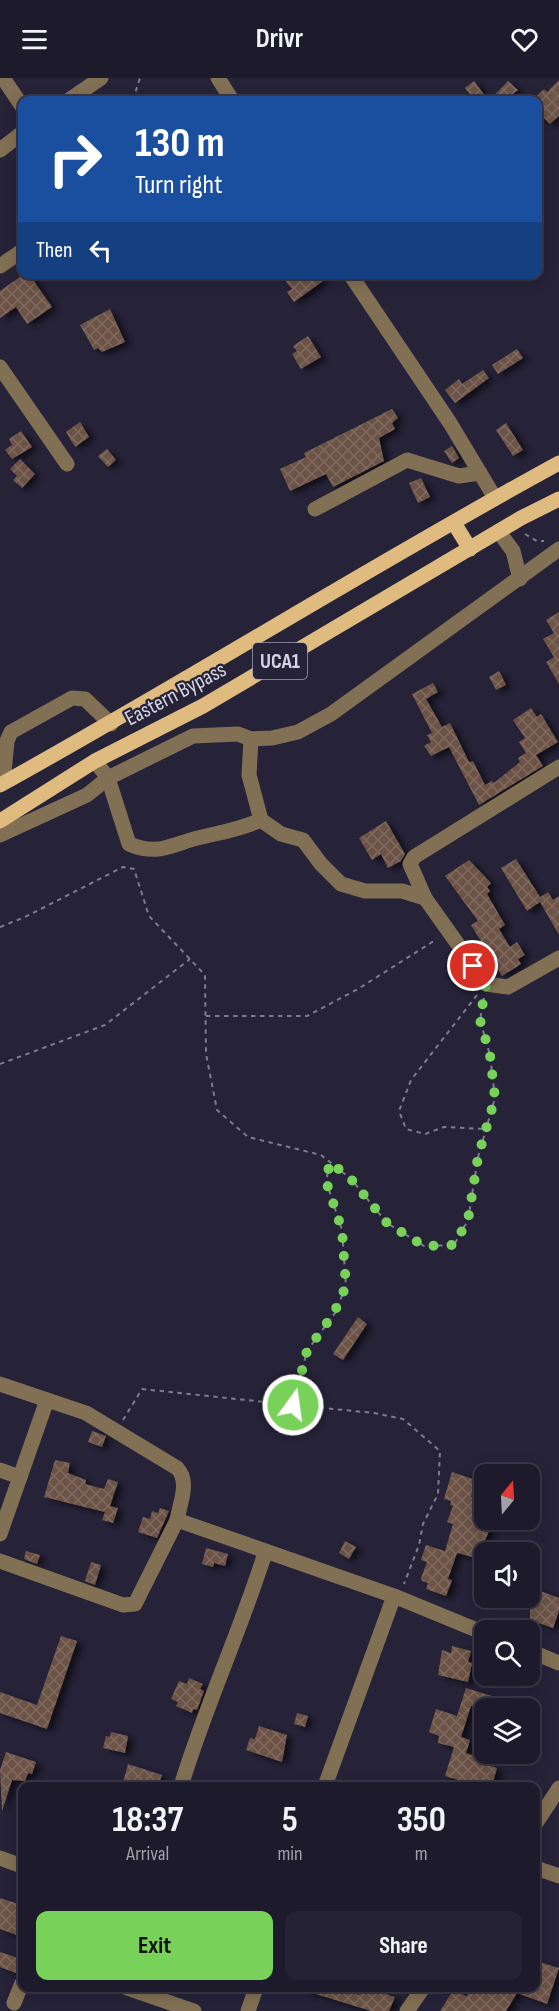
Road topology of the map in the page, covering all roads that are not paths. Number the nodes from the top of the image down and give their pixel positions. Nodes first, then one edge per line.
1 (3, 78) edge
2 (101, 78) edge
3 (218, 78) edge
4 (75, 96) edge
5 (229, 96) edge
6 (18, 100) edge
7 (18, 136) edge
8 (0, 150) edge
9 (18, 253) edge
10 (0, 266) edge
11 (353, 279) edge
12 (0, 367) edge
13 (559, 463) edge
14 (67, 464) dead end
15 (480, 472) junction
16 (495, 498) junction
17 (559, 499) edge
18 (315, 509) dead end
19 (454, 524) junction
20 (499, 532) junction
21 (554, 545) edge
22 (470, 549) junction
23 (520, 579) junction
24 (111, 724) junction
25 (251, 739) junction
26 (95, 761) junction
27 (559, 767) edge
28 (108, 778) junction
29 (2, 784) edge
30 (261, 820) junction
31 (0, 821) edge
32 (0, 835) edge
33 (425, 898) junction
34 (557, 963) edge
35 (0, 1384) edge
36 (47, 1400) junction
37 (0, 1470) edge
38 (20, 1477) junction
39 (177, 1520) junction
40 (0, 1534) edge
41 (265, 1552) junction
42 (0, 1561) edge
43 (394, 1596) junction
44 (474, 1629) edge
45 (540, 1655) edge
46 (559, 1663) edge
47 (182, 1782) edge
48 (326, 1782) edge
49 (559, 1788) edge
50 (540, 1817) edge
51 (0, 1858) edge
52 (18, 1865) edge
53 (540, 1869) edge
54 (559, 1876) edge
55 (18, 1992) edge
56 (139, 1992) edge
57 (254, 1992) edge
58 (420, 1992) edge
59 (14, 2003) dead end
60 (194, 2011) edge
61 (248, 2011) edge
62 (407, 2011) edge

1 - 6 street
2 - 4 street
3 - 5 street
7 - 8 street
9 - 10 street
11 - 15 street
12 - 14 street
13 - 16 main road, Eastern Bypass / UCA1
15 - 16 street
15 - 18 street
16 - 19 main road, Eastern Bypass / UCA1
17 - 20 main road, Eastern Bypass / UCA1
19 - 22 main road
19 - 24 main road, Eastern Bypass / UCA1
20 - 22 main road, Eastern Bypass / UCA1
20 - 23 street
21 - 23 street
22 - 26 main road, Eastern Bypass / UCA1
23 - 25 street
24 - 29 main road, Eastern Bypass / UCA1
24 - 29 street
25 - 28 street
25 - 30 street
26 - 28 street
26 - 31 main road, Eastern Bypass / UCA1
27 - 33 street
28 - 30 street
28 - 32 street
30 - 33 street
33 - 34 street
35 - 36 street
36 - 38 street
36 - 39 street
37 - 38 street
38 - 40 street
39 - 41 street
39 - 42 street
41 - 43 street
41 - 47 street
43 - 44 street
43 - 48 street
45 - 46 street
49 - 50 street
51 - 52 street
53 - 54 street
55 - 59 street
56 - 60 street
57 - 61 street
58 - 62 street

